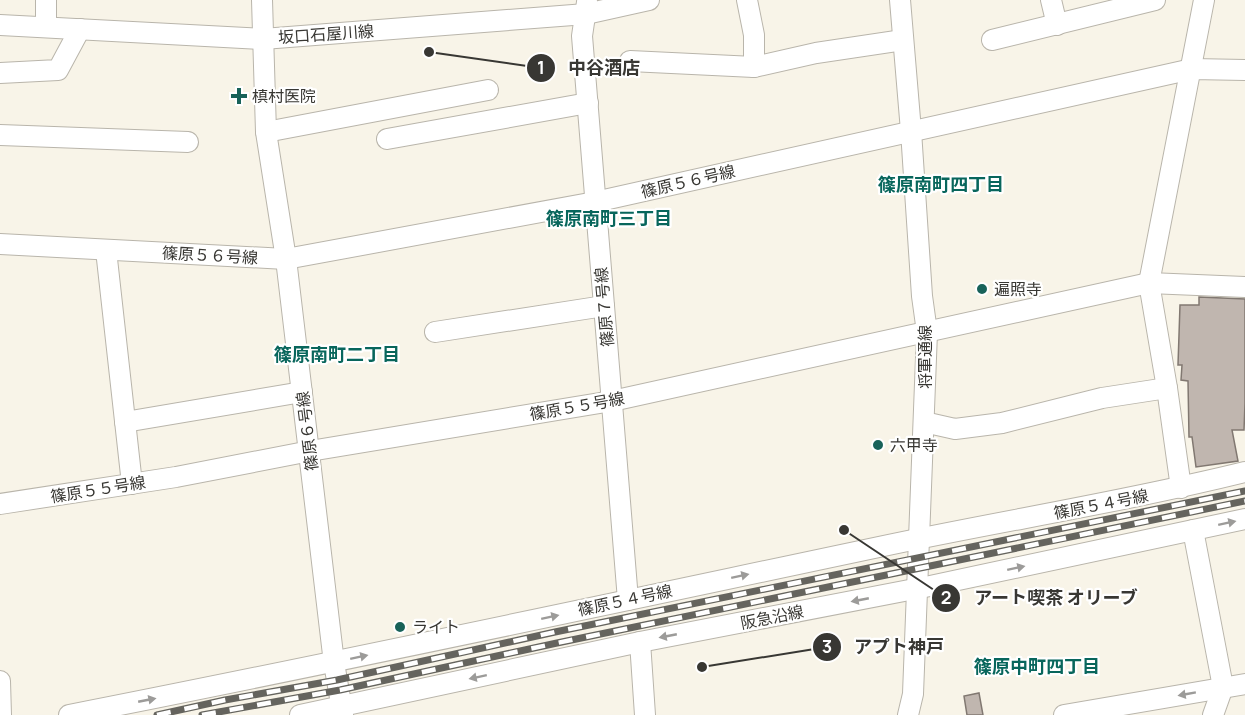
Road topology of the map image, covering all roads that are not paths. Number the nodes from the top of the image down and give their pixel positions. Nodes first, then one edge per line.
1 (46, 0) edge
2 (262, 0) edge
3 (649, 0) edge
4 (747, 0) edge
5 (900, 0) edge
6 (1051, 0) edge
7 (1155, 0) edge
8 (1204, 0) edge
9 (586, 7) edge
10 (0, 25) edge
11 (1057, 25) junction
12 (46, 27) junction
13 (80, 29) junction
14 (264, 39) junction
15 (903, 40) junction
16 (992, 40) dead end
17 (630, 61) dead end
18 (754, 66) junction
19 (1192, 69) junction
20 (1245, 70) edge
21 (0, 73) edge
22 (488, 90) dead end
23 (588, 103) junction
24 (911, 131) junction
25 (266, 132) junction
26 (0, 135) edge
27 (387, 140) dead end
28 (188, 142) dead end
29 (595, 202) junction
30 (0, 244) edge
31 (106, 250) junction
32 (286, 259) junction
33 (1149, 283) junction
34 (1245, 287) edge
35 (604, 306) junction
36 (435, 332) dead end
37 (927, 332) junction
38 (1167, 388) junction
39 (302, 392) junction
40 (612, 401) junction
41 (125, 422) junction
42 (924, 422) junction
43 (310, 451) junction
44 (1245, 472) edge
45 (132, 484) junction
46 (1181, 488) junction
47 (0, 504) edge
48 (1245, 519) edge
49 (1192, 531) junction
50 (919, 538) junction
51 (917, 589) junction
52 (628, 600) junction
53 (640, 642) junction
54 (334, 663) junction
55 (0, 681) edge
56 (1245, 684) edge
57 (1223, 687) junction
58 (342, 711) edge
59 (2, 715) edge
60 (69, 715) edge
61 (300, 715) edge
62 (645, 715) edge
63 (908, 715) edge
64 (1064, 715) edge
65 (1213, 715) edge

1 - 12 street
2 - 14 street, 篠原６号線
3 - 9 street, 坂口石屋川線
4 - 18 street
5 - 15 street, 将軍通線
6 - 11 street
7 - 11 street
8 - 19 street
9 - 14 street, 坂口石屋川線
9 - 23 street, 篠原７号線
10 - 12 street, 坂口石屋川線
11 - 16 street
12 - 13 street, 坂口石屋川線
13 - 14 street, 坂口石屋川線
13 - 21 street
14 - 25 street, 篠原６号線
15 - 18 street
15 - 24 street, 将軍通線
17 - 18 street
19 - 20 street, 篠原５６号線
19 - 24 street, 篠原５６号線
19 - 33 street
22 - 25 street
23 - 27 street
23 - 29 street, 篠原７号線
24 - 29 street, 篠原５６号線
24 - 37 street, 将軍通線
25 - 32 street, 篠原６号線
26 - 28 street
29 - 32 street, 篠原５６号線
29 - 35 street, 篠原７号線
30 - 31 street, 篠原５６号線
31 - 32 street, 篠原５６号線
31 - 41 street
32 - 39 street, 篠原６号線
33 - 34 street, 篠原５５号線
33 - 37 street, 篠原５５号線
33 - 38 street
35 - 36 street
35 - 40 street, 篠原７号線
37 - 40 street, 篠原５５号線
37 - 42 street, 将軍通線
38 - 42 street
38 - 46 street
39 - 41 street
39 - 43 street, 篠原６号線
40 - 43 street, 篠原５５号線
40 - 52 street, 篠原７号線
41 - 45 street
42 - 50 street, 将軍通線
43 - 45 street, 篠原５５号線
43 - 54 street, 篠原６号線
44 - 46 street, 篠原５４号線
45 - 47 street, 篠原５５号線
46 - 50 street, 篠原５４号線
49 -> 48 street, 阪急沿線
51 -> 49 street, 阪急沿線
49 - 57 street
50 - 51 street, 将軍通線
52 -> 50 street, 篠原５４号線
51 -> 53 street, 阪急沿線
51 - 63 street, 将軍通線
54 -> 52 street, 篠原５４号線
53 -> 58 street, 阪急沿線
53 - 62 street
54 - 58 street, 篠原６号線
60 -> 54 street, 篠原５４号線
55 - 59 street
56 - 57 street
57 -> 64 street
57 - 65 street
58 - 61 street, 阪急沿線

